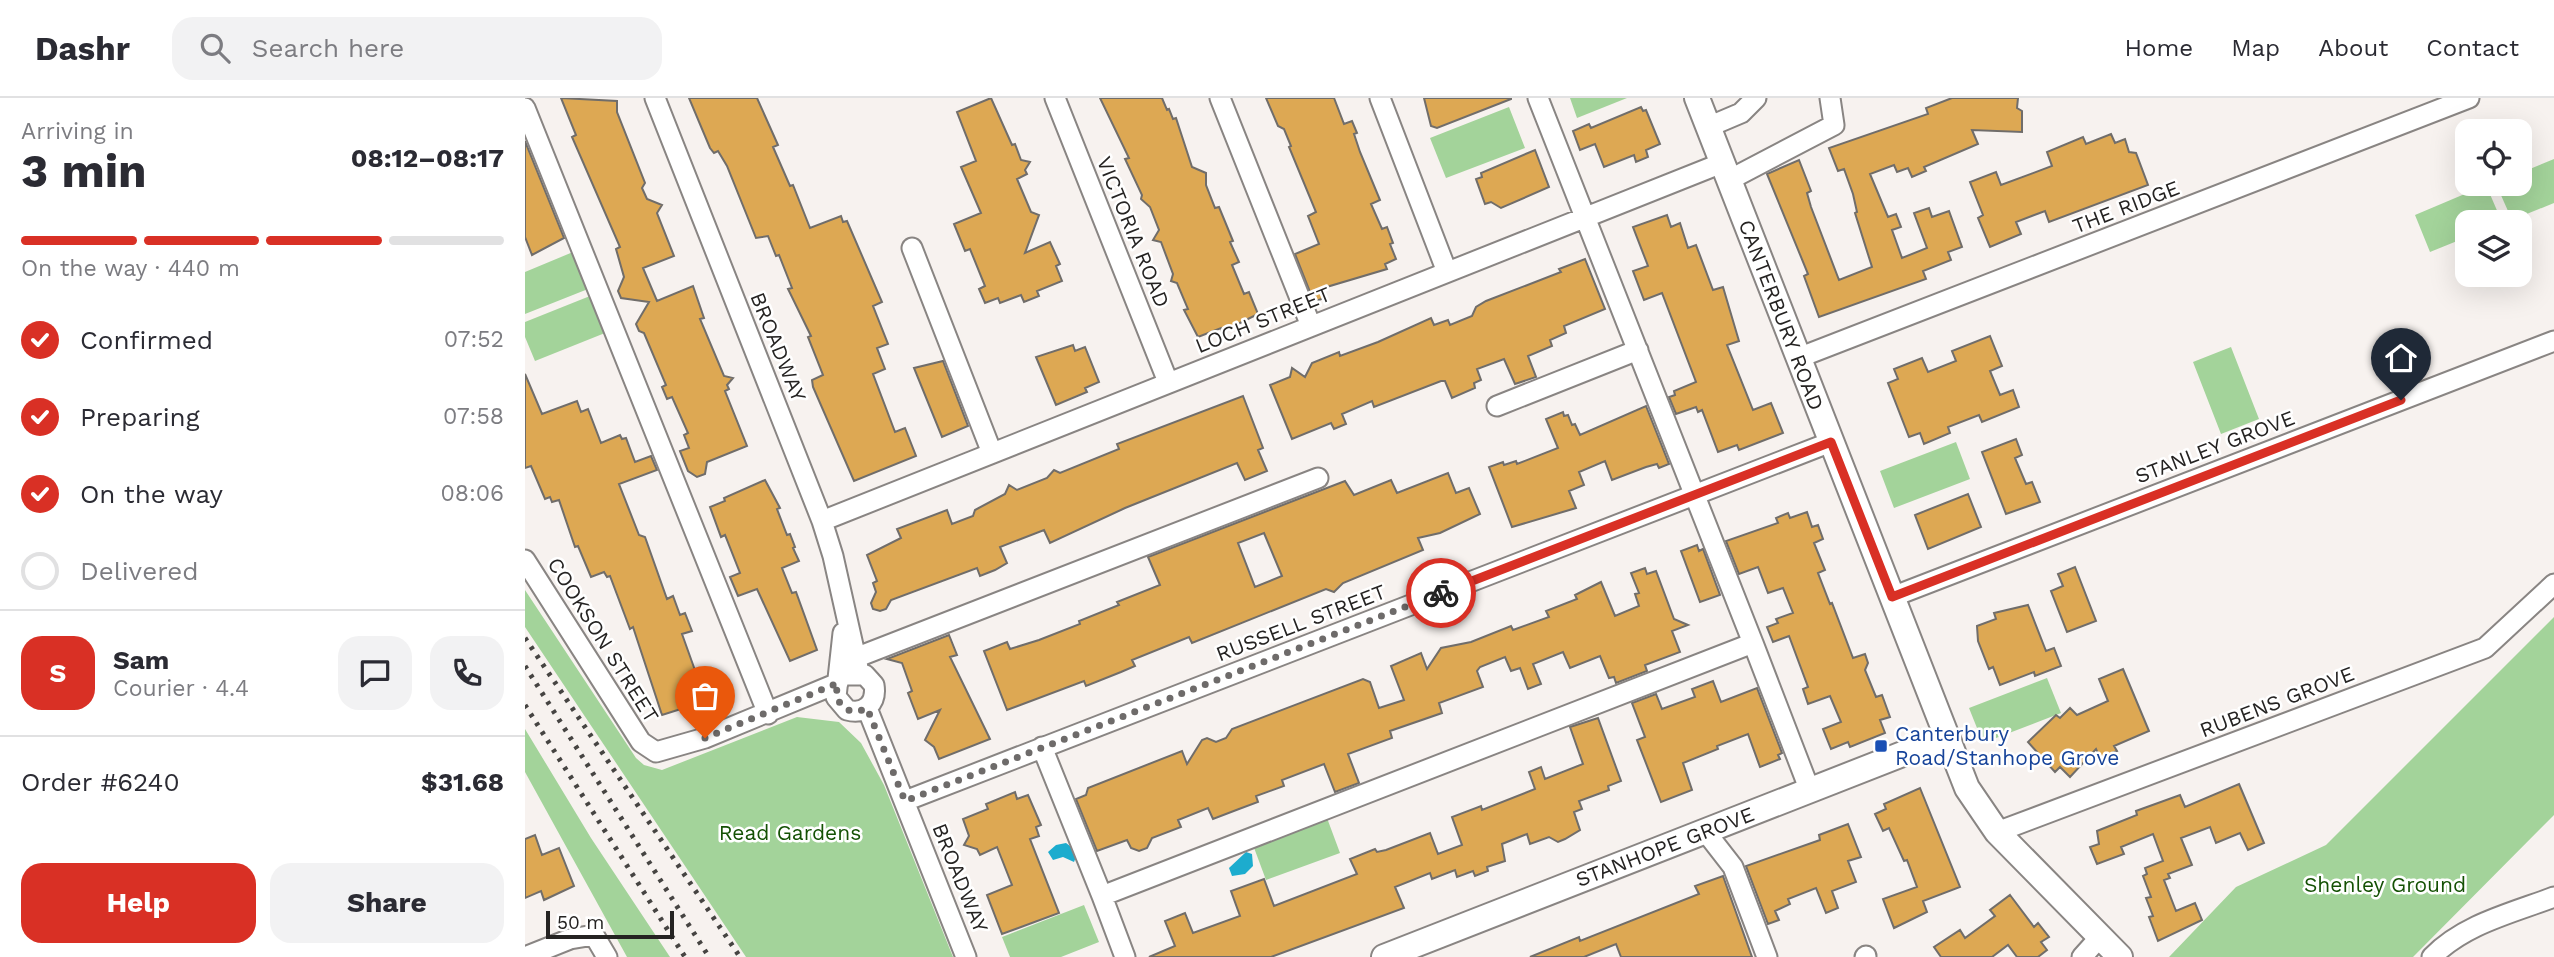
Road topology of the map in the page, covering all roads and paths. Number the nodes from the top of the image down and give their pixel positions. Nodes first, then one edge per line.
1 (655, 98) edge
2 (1055, 98) edge
3 (1220, 98) edge
4 (1380, 98) edge
5 (1538, 98) edge
6 (1697, 98) edge
7 (1756, 98) edge
8 (1830, 98) edge
9 (2469, 98) edge
10 (525, 109) edge
11 (1708, 127) junction
12 (1725, 171) junction
13 (1586, 217) junction
14 (912, 248) dead end
15 (1447, 272) junction
16 (1311, 326) junction
17 (2554, 341) edge
18 (1638, 350) junction
19 (1798, 358) junction
20 (1168, 382) junction
21 (1497, 406) dead end
22 (1831, 442) junction
23 (992, 453) junction
24 (1318, 478) dead end
25 (1695, 494) junction
26 (822, 522) junction
27 (525, 560) edge
28 (2554, 583) edge
29 (1892, 597) junction
30 (844, 617) junction
31 (1753, 643) junction
32 (857, 665) junction
33 (839, 681) junction
34 (800, 701) junction
35 (853, 709) junction
36 (768, 714) junction
37 (1946, 737) junction
38 (1042, 747) junction
39 (1809, 790) junction
40 (905, 801) junction
41 (1705, 831) junction
42 (1997, 832) junction
43 (1102, 896) junction
44 (2554, 897) edge
45 (2100, 936) junction
46 (526, 957) edge
47 (607, 957) edge
48 (966, 957) edge
49 (1125, 957) edge
50 (1384, 957) edge
51 (1767, 957) edge
52 (2082, 957) edge
53 (2120, 957) edge
54 (2432, 957) edge

1 - 26 street, BROADWAY
2 - 20 street, VICTORIA ROAD
3 - 16 street
4 - 15 street
5 - 13 street
6 - 11 main road, CANTERBURY ROAD
7 - 11 street
8 - 12 street, LOCH STREET
9 - 19 street, THE RIDGE
10 - 36 street
11 - 12 main road, CANTERBURY ROAD
12 - 13 street, LOCH STREET
12 - 19 main road, CANTERBURY ROAD
13 - 15 street, LOCH STREET
13 - 18 street
14 - 23 street
15 - 16 street, LOCH STREET
16 - 20 street, LOCH STREET
17 - 29 street, STANLEY GROVE
18 - 21 street
18 - 25 street
19 - 22 main road, CANTERBURY ROAD
20 - 23 street, LOCH STREET
22 - 25 street, RUSSELL STREET
22 - 29 main road, CANTERBURY ROAD
23 - 26 street, LOCH STREET
24 - 32 street
25 - 31 street
25 - 38 street, RUSSELL STREET
26 - 30 street, BROADWAY
27 - 36 street, COOKSON STREET
28 - 42 street, RUBENS GROVE
29 - 37 main road, CANTERBURY ROAD
30 - 32 street, BROADWAY
30 - 33 street, BROADWAY
31 - 39 street
31 - 43 street
32 - 33 street
32 - 35 street, BROADWAY
33 - 34 street, COOKSON STREET
33 - 35 street, BROADWAY
34 - 35 street
34 - 36 street, COOKSON STREET
35 - 40 street, BROADWAY
37 - 39 main road, STANHOPE GROVE
37 - 42 main road, CANTERBURY ROAD
38 - 40 street, RUSSELL STREET
38 - 43 street
39 - 41 main road, STANHOPE GROVE
40 - 48 street, BROADWAY
41 - 50 main road, STANHOPE GROVE
41 - 51 street
42 - 45 main road, CANTERBURY ROAD
43 - 49 street
44 - 54 street
45 - 52 street
45 - 53 main road, CANTERBURY ROAD
46 - 47 street

